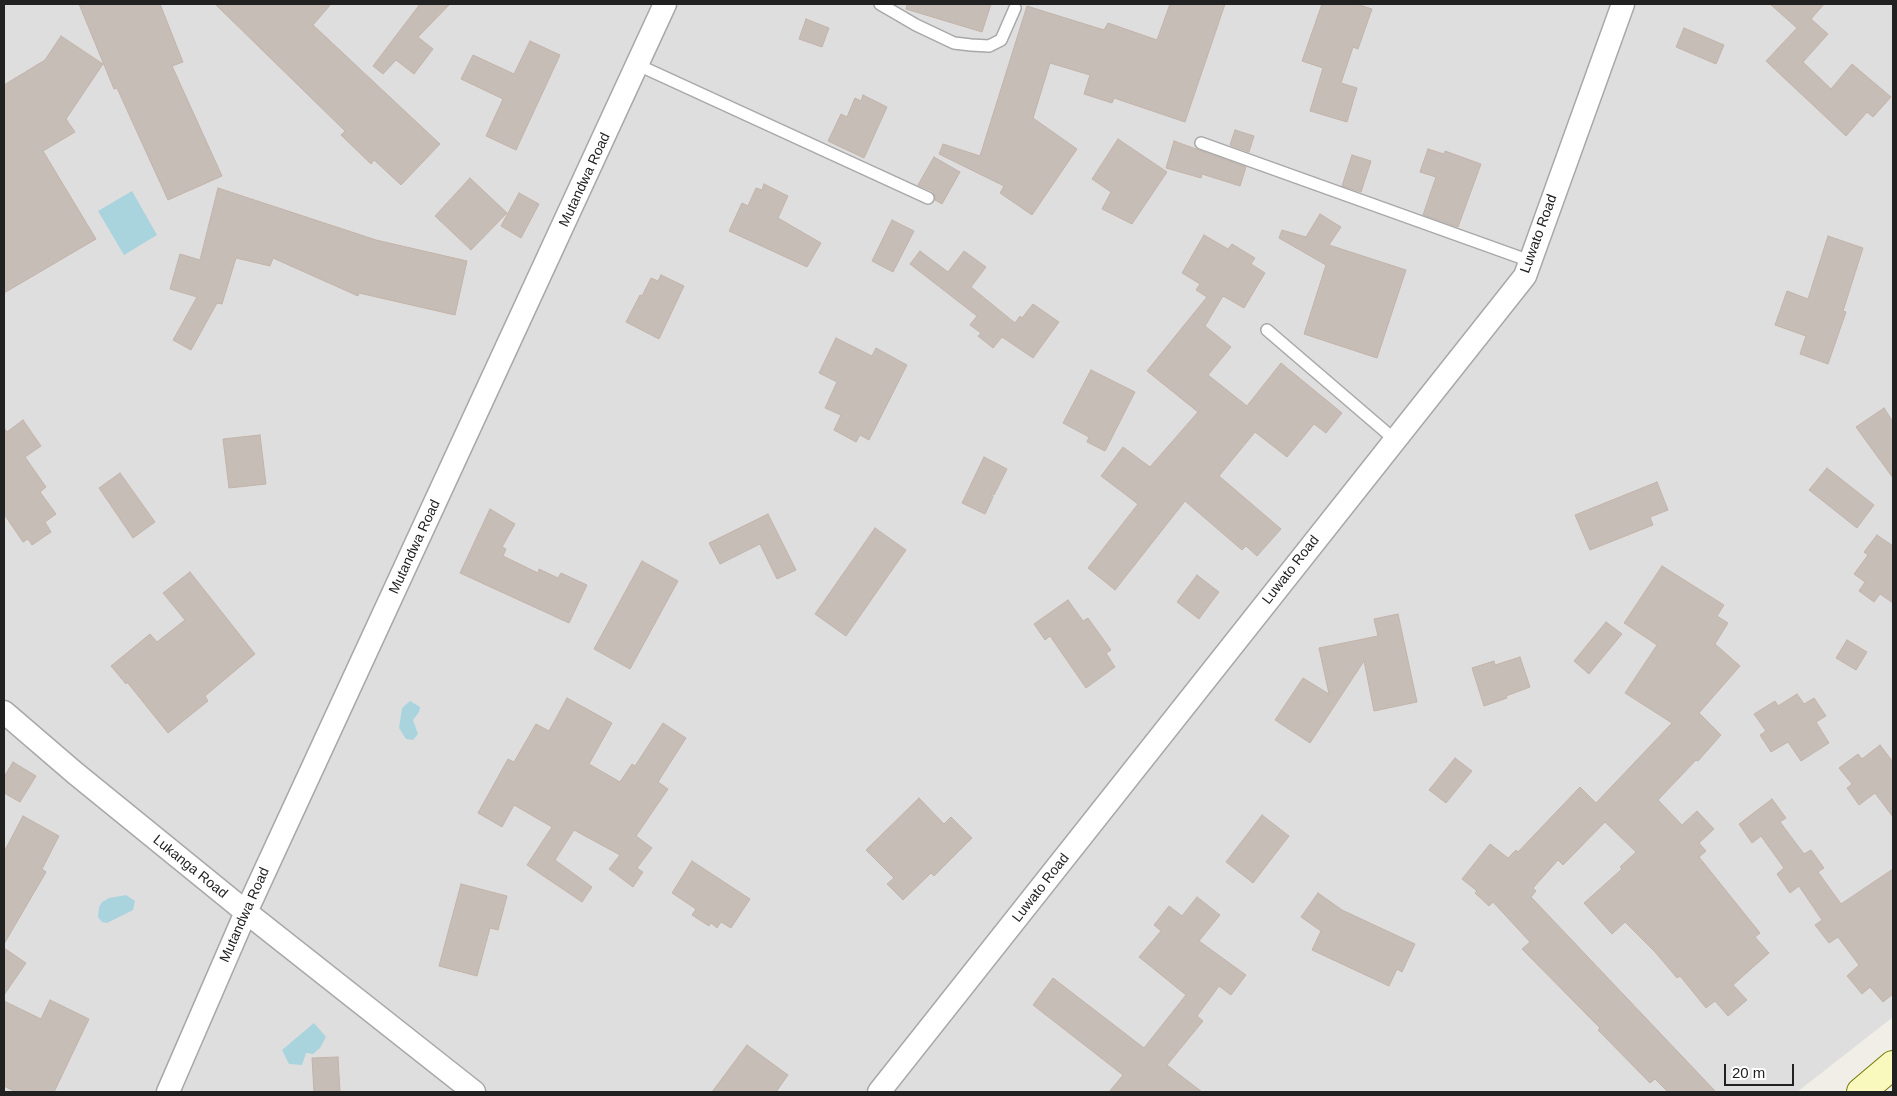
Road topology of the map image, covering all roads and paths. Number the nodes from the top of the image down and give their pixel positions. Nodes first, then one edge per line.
1 (665, 4) edge
2 (880, 4) edge
3 (1623, 4) edge
4 (1014, 8) dead end
5 (638, 65) junction
6 (1201, 143) dead end
7 (928, 198) dead end
8 (1530, 261) junction
9 (1267, 330) dead end
10 (1394, 439) junction
11 (4, 712) edge
12 (246, 912) junction
13 (1893, 1065) edge
14 (168, 1092) edge
15 (474, 1092) edge
16 (879, 1092) edge
17 (1861, 1092) edge

1 - 5 street, Mutandwa Road
2 - 4 lane
3 - 8 street, Luwato Road
5 - 7 lane
5 - 12 street, Mutandwa Road
6 - 8 lane
8 - 10 street, Luwato Road
9 - 10 lane
10 - 16 street, Luwato Road
11 - 12 street, Lukanga Road
12 - 14 street, Mutandwa Road
12 - 15 street, Lukanga Road
13 - 17 main road

